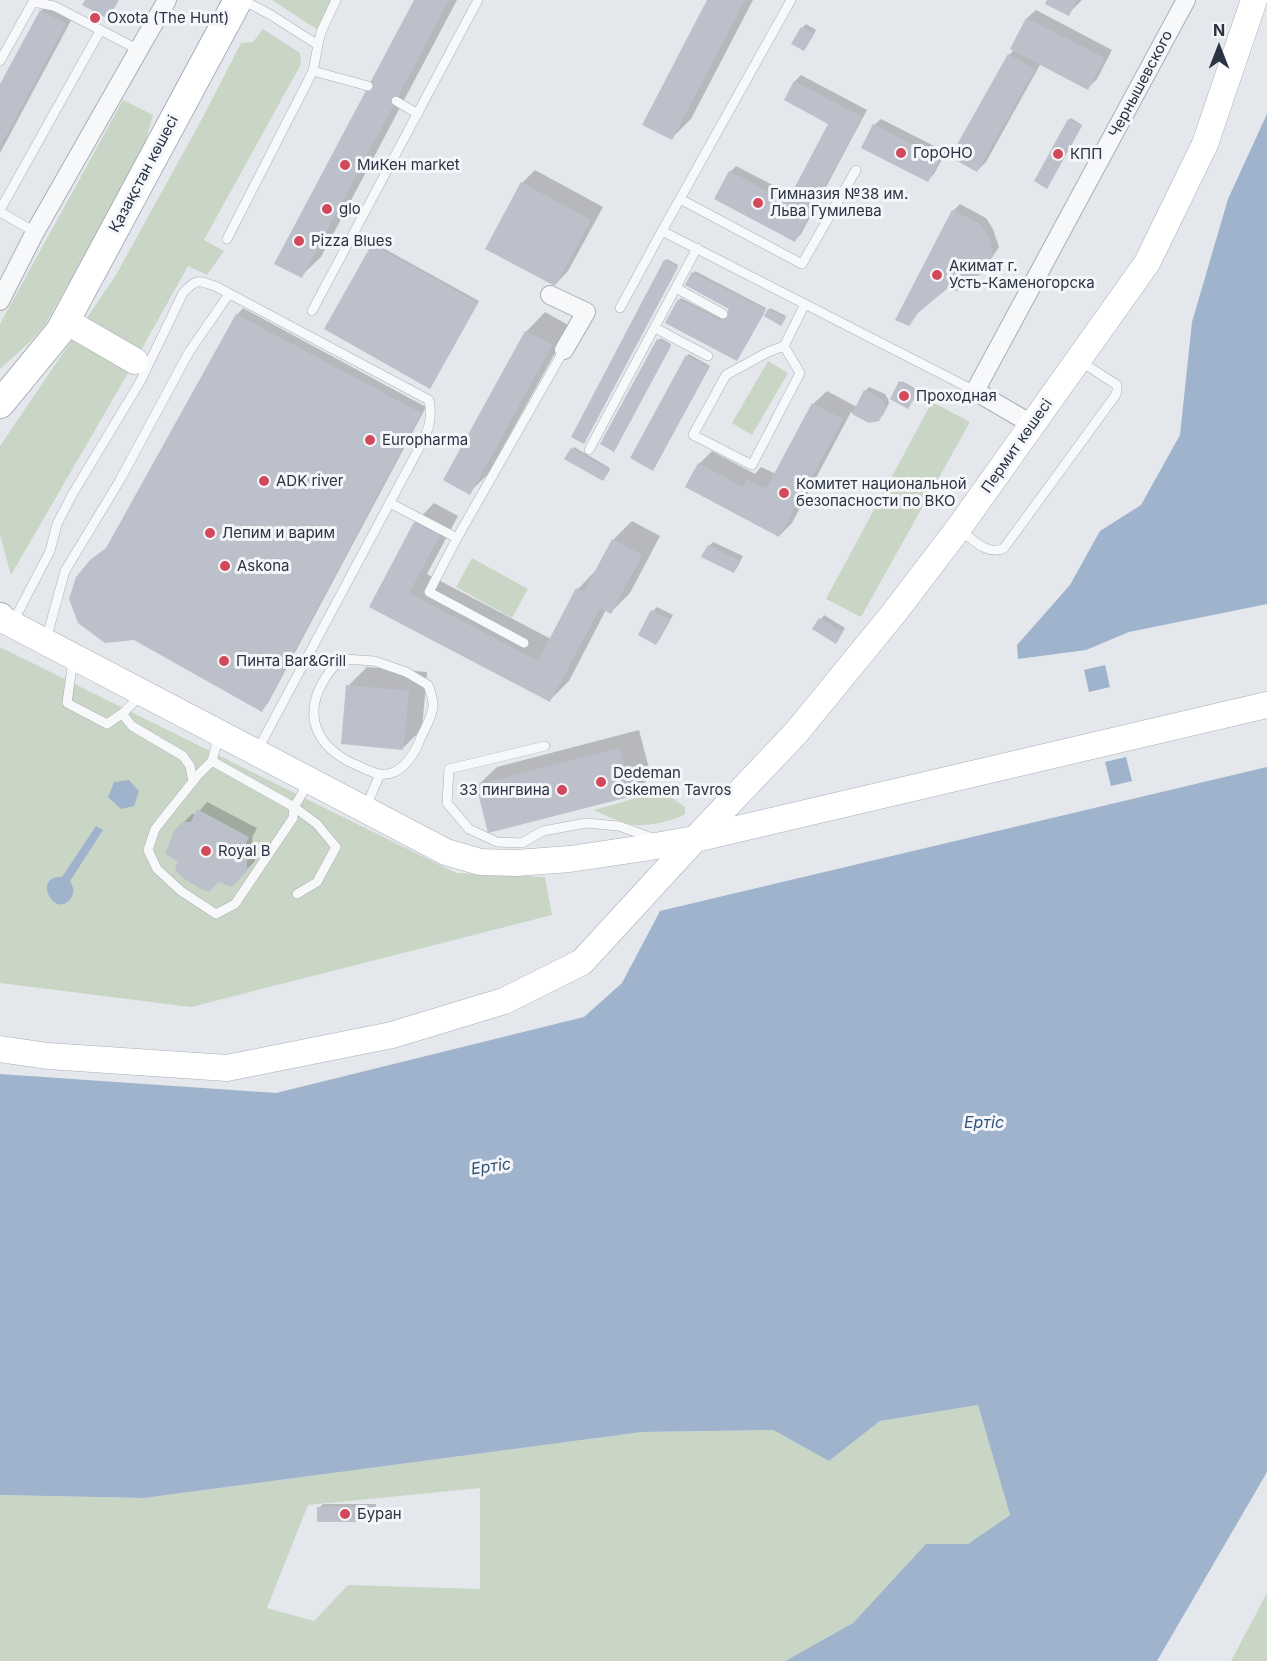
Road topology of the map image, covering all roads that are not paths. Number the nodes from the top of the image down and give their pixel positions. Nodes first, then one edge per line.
1 (167, 0) edge
2 (238, 0) edge
3 (243, 0) edge
4 (336, 0) edge
5 (478, 0) edge
6 (791, 0) edge
7 (1186, 0) edge
8 (1254, 0) edge
9 (100, 31) junction
10 (318, 45) junction
11 (139, 50) junction
12 (0, 61) edge
13 (313, 71) junction
14 (368, 86) dead end
15 (396, 101) dead end
16 (418, 114) junction
17 (856, 170) dead end
18 (680, 199) junction
19 (0, 211) edge
20 (662, 231) junction
21 (34, 232) junction
22 (227, 239) dead end
23 (697, 248) junction
24 (676, 288) junction
25 (229, 294) junction
26 (550, 296) dead end
27 (0, 301) edge
28 (805, 304) junction
29 (620, 308) dead end
30 (312, 311) dead end
31 (723, 314) dead end
32 (66, 321) junction
33 (655, 328) junction
34 (784, 346) junction
35 (48, 347) junction
36 (564, 350) joint
37 (708, 356) dead end
38 (1078, 360) junction
39 (135, 361) dead end
40 (0, 388) edge
41 (975, 390) junction
42 (0, 404) edge
43 (1033, 425) junction
44 (589, 450) dead end
45 (390, 502) junction
46 (958, 529) junction
47 (457, 538) junction
48 (3, 619) edge
49 (45, 642) junction
50 (524, 643) dead end
51 (73, 657) junction
52 (142, 694) junction
53 (1267, 705) edge
54 (123, 713) junction
55 (214, 731) junction
56 (546, 746) dead end
57 (256, 753) junction
58 (212, 760) junction
59 (380, 774) junction
60 (752, 779) junction
61 (310, 780) junction
62 (193, 782) junction
63 (294, 807) junction
64 (365, 809) junction
65 (785, 818) junction
66 (695, 839) junction
67 (669, 843) junction
68 (297, 894) dead end
69 (0, 1049) edge

1 - 11 street
2 - 32 main road, Қазақстан көшесі
3 - 10 lane
4 - 10 lane
5 - 16 lane
6 - 18 lane
7 - 41 street, Чернышевского
8 - 38 main road, Пермит көшесі
9 - 11 lane
9 - 12 lane
9 - 19 lane
10 - 13 lane
11 - 21 street
13 - 14 lane
13 - 22 lane
15 - 16 lane
16 - 30 lane
17 - 18 lane
18 - 20 lane
19 - 21 lane
20 - 23 lane
20 - 29 lane
21 - 27 street
23 - 24 lane
23 - 28 lane
24 - 31 lane
24 - 33 lane
25 - 45 lane
25 - 48 lane
25 - 49 lane
26 - 36 street
28 - 34 lane
28 - 41 lane
32 - 35 main road, Қазақстан көшесі
32 - 39 main road
33 - 37 lane
33 - 44 lane
34 - 34 lane
35 - 40 main road, Қазақстан көшесі
35 - 42 main road, Қазақстан көшесі
36 - 47 lane
38 - 43 main road, Пермит көшесі
38 - 46 lane
41 - 43 street
43 - 46 main road, Пермит көшесі
45 - 47 lane
45 - 57 lane
46 - 60 main road, Пермит көшесі
47 - 50 lane
48 - 49 main road
49 - 51 main road
51 - 52 main road
51 - 54 lane
52 - 54 lane
52 - 55 main road
53 - 65 main road
54 - 62 lane
55 - 57 main road
55 - 58 lane
56 - 67 lane
57 - 61 main road
58 - 62 lane
58 - 63 lane
59 - 59 lane
59 - 64 lane
60 - 65 main road
60 - 66 main road, Пермит көшесі
61 - 63 lane
61 - 64 main road
62 - 63 lane
63 - 68 lane
64 - 67 main road
65 - 66 main road
66 - 67 main road
66 - 69 main road, Пермит көшесі

